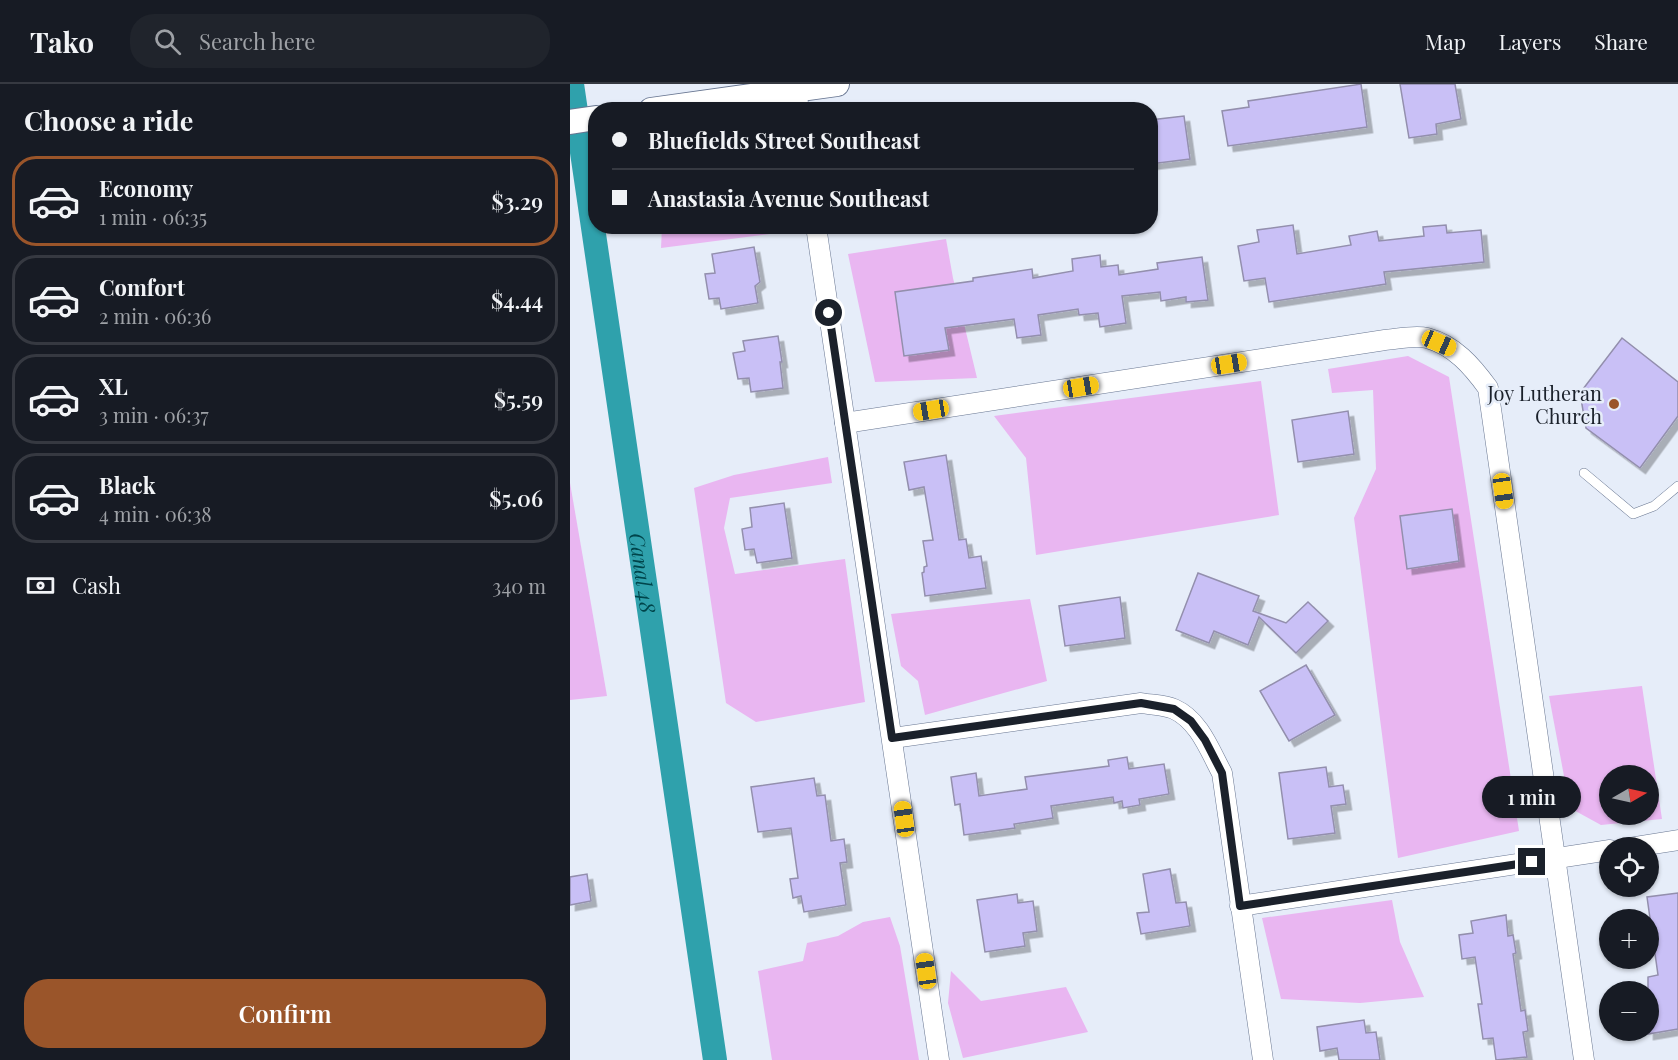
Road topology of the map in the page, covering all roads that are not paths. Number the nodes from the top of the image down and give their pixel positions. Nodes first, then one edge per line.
1 (837, 84) edge
2 (797, 100) edge
3 (768, 102) edge
4 (588, 119) edge
5 (570, 122) edge
6 (817, 234) edge
7 (845, 423) junction
8 (1584, 473) dead end
9 (1678, 486) edge
10 (892, 738) junction
11 (1678, 840) edge
12 (1659, 843) edge
13 (1599, 852) edge
14 (1554, 858) junction
15 (1240, 906) junction
16 (939, 1060) edge
17 (1263, 1060) edge
18 (1584, 1060) edge

1 - 2 street
2 - 3 street
4 - 5 street
6 - 7 street
7 - 10 street
7 - 14 street
8 - 9 lane
10 - 15 street
10 - 16 street
11 - 12 street
13 - 14 street
14 - 15 street
14 - 18 street
15 - 17 street

